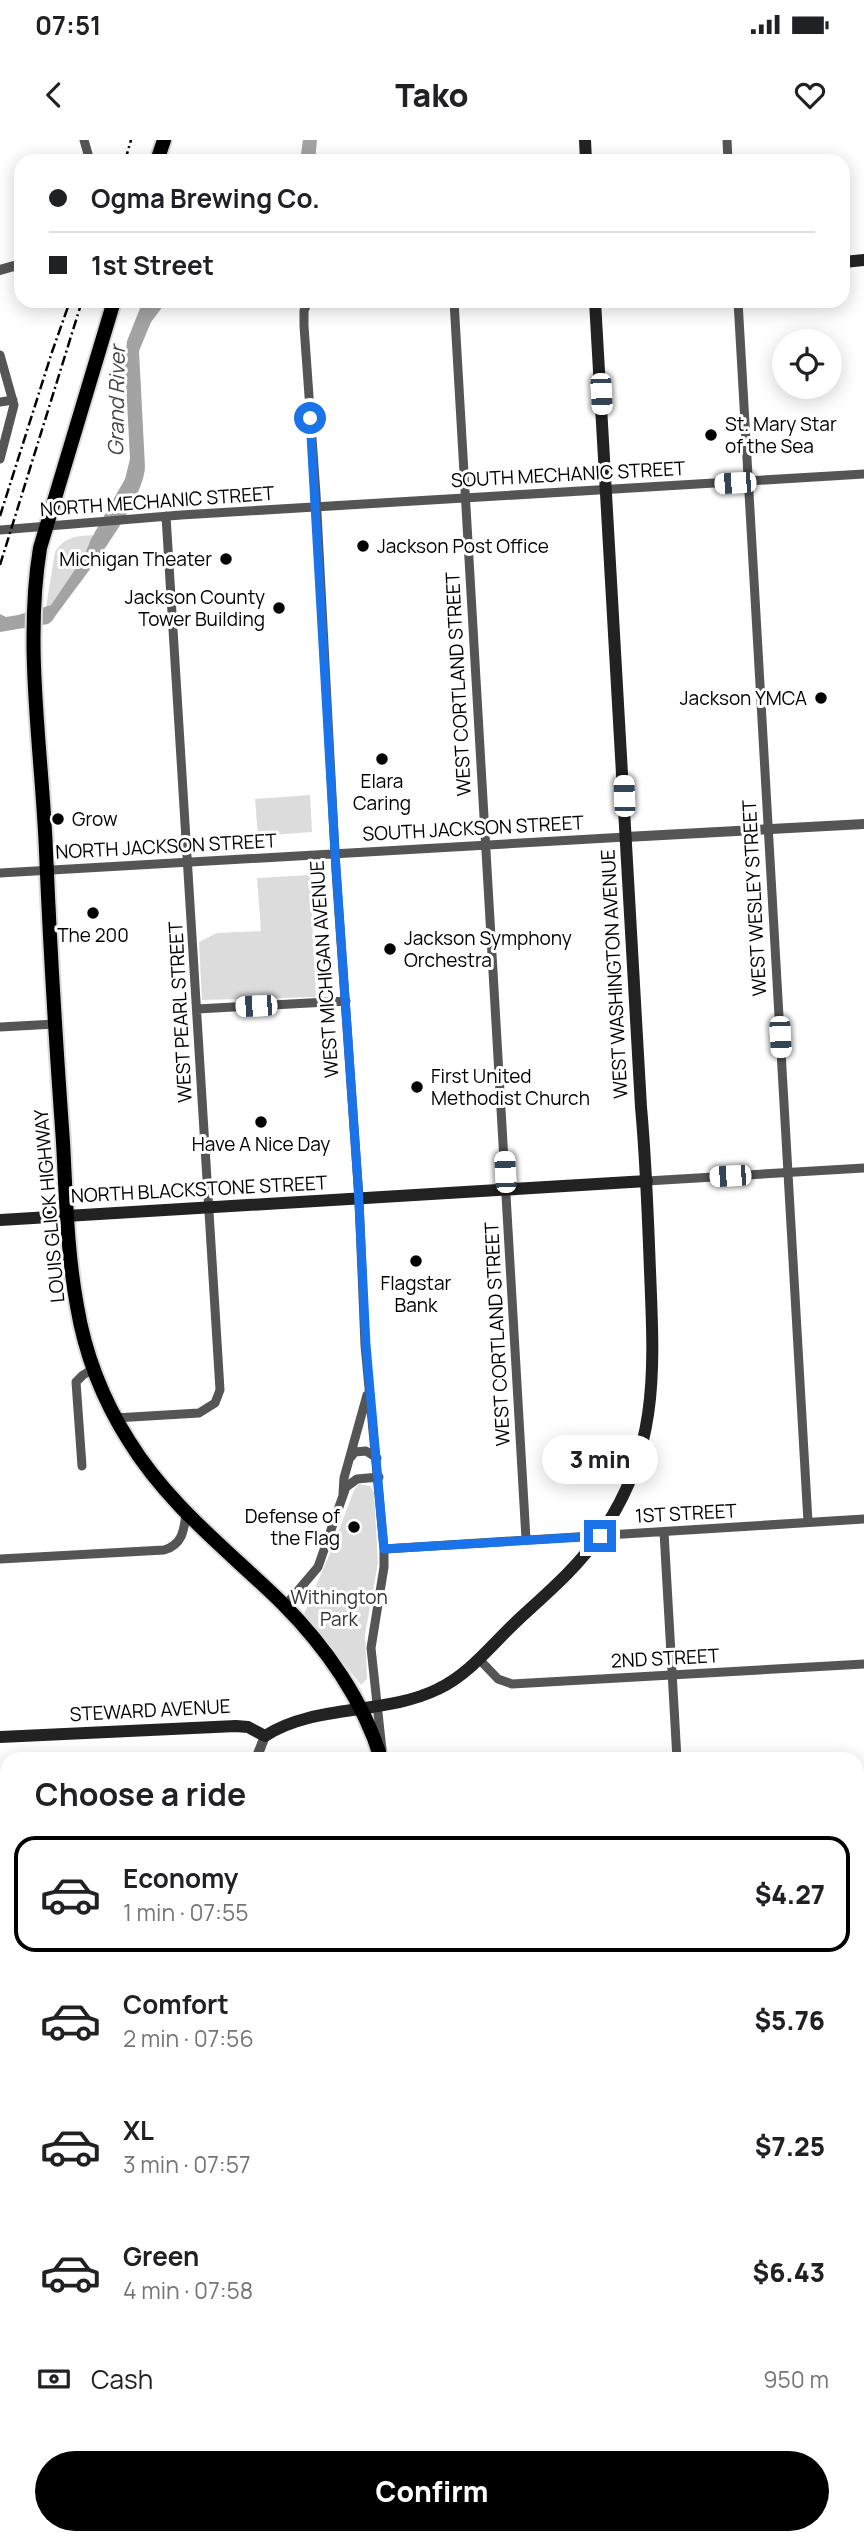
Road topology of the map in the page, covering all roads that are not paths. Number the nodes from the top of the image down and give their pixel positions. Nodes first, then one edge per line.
1 (112, 308) edge
2 (305, 308) edge
3 (454, 308) edge
4 (595, 308) edge
5 (738, 308) edge
6 (0, 355) edge
7 (13, 400) junction
8 (0, 402) edge
9 (0, 459) edge
10 (864, 474) edge
11 (749, 482) junction
12 (607, 491) junction
13 (465, 497) junction
14 (316, 507) junction
15 (166, 516) junction
16 (47, 526) junction
17 (0, 530) edge
18 (864, 824) edge
19 (767, 829) junction
20 (626, 837) junction
21 (485, 845) junction
22 (335, 853) junction
23 (188, 862) junction
24 (47, 870) junction
25 (0, 873) edge
26 (346, 1001) junction
27 (197, 1009) junction
28 (55, 1024) junction
29 (0, 1027) edge
30 (864, 1168) edge
31 (788, 1173) junction
32 (647, 1181) junction
33 (506, 1189) junction
34 (359, 1199) junction
35 (209, 1207) junction
36 (67, 1216) junction
37 (0, 1220) edge
38 (93, 1369) junction
39 (369, 1387) junction
40 (115, 1418) junction
41 (377, 1458) junction
42 (350, 1459) junction
43 (82, 1466) dead end
44 (379, 1478) junction
45 (343, 1495) junction
46 (186, 1514) junction
47 (864, 1519) edge
48 (808, 1522) junction
49 (664, 1532) junction
50 (600, 1536) junction
51 (526, 1539) junction
52 (384, 1549) junction
53 (0, 1559) edge
54 (285, 1606) junction
55 (478, 1658) junction
56 (864, 1664) edge
57 (672, 1675) junction
58 (379, 1706) junction
59 (362, 1709) junction
60 (265, 1736) junction
61 (0, 1737) edge
62 (259, 1752) edge
63 (379, 1752) edge
64 (382, 1752) edge
65 (677, 1752) edge

1 - 16 main road, LOUIS GLICK HIGHWAY
2 - 14 street, WEST MICHIGAN AVENUE
3 - 13 street, WEST CORTLAND STREET
4 - 12 main road, WEST WASHINGTON AVENUE
5 - 11 street, WEST WESLEY STREET
6 - 7 street
7 - 8 street
7 - 9 street
10 - 11 street, SOUTH MECHANIC STREET
11 - 12 street, SOUTH MECHANIC STREET
11 - 19 street, WEST WESLEY STREET
12 - 13 street, SOUTH MECHANIC STREET
12 - 20 main road, WEST WASHINGTON AVENUE
13 - 14 street, SOUTH MECHANIC STREET
13 - 21 street, WEST CORTLAND STREET
14 - 15 street, NORTH MECHANIC STREET
14 - 22 street, WEST MICHIGAN AVENUE
15 - 16 street, NORTH MECHANIC STREET
15 - 23 street, WEST PEARL STREET
16 - 17 street, NORTH MECHANIC STREET
16 - 24 main road, LOUIS GLICK HIGHWAY
18 - 19 street, SOUTH JACKSON STREET
19 - 20 street, SOUTH JACKSON STREET
19 - 31 street, WEST WESLEY STREET
20 - 21 street, SOUTH JACKSON STREET
20 - 32 main road, WEST WASHINGTON AVENUE
21 - 22 street, SOUTH JACKSON STREET
21 - 33 street, WEST CORTLAND STREET
22 - 23 street, NORTH JACKSON STREET
22 - 26 street, WEST MICHIGAN AVENUE
23 - 24 street, NORTH JACKSON STREET
23 - 27 street, WEST PEARL STREET
24 - 25 street, NORTH JACKSON STREET
24 - 28 main road, LOUIS GLICK HIGHWAY
26 - 27 street
26 - 34 street, WEST MICHIGAN AVENUE
27 - 35 street, WEST PEARL STREET
28 - 29 street
28 - 36 main road, LOUIS GLICK HIGHWAY
30 - 31 street
31 - 32 street
31 - 48 street, WEST WESLEY STREET
32 - 33 main road, NORTH BLACKSTONE STREET
32 - 50 main road, WEST WASHINGTON AVENUE
33 - 34 main road, NORTH BLACKSTONE STREET
33 - 51 street, WEST CORTLAND STREET
34 - 35 main road, NORTH BLACKSTONE STREET
34 - 39 street, WEST MICHIGAN AVENUE
35 - 36 main road, NORTH BLACKSTONE STREET
35 - 40 street, WEST PEARL STREET
36 - 37 main road, NORTH BLACKSTONE STREET
36 - 38 main road, LOUIS GLICK HIGHWAY
38 - 40 main road, LOUIS GLICK HIGHWAY
38 - 43 street
39 - 41 street, WEST MICHIGAN AVENUE
39 - 42 street, WEST MICHIGAN AVENUE
40 - 46 main road, LOUIS GLICK HIGHWAY
41 - 42 street
41 - 44 street, WEST MICHIGAN AVENUE
42 - 45 street, WEST MICHIGAN AVENUE
44 - 45 street
44 - 52 street, WEST MICHIGAN AVENUE
45 - 54 street, WEST MICHIGAN AVENUE
46 - 53 street
46 - 54 main road, LOUIS GLICK HIGHWAY
47 - 48 street, 1ST STREET
48 - 49 street, 1ST STREET
49 - 50 street, 1ST STREET
49 - 57 street
50 - 51 street, 1ST STREET
50 - 55 main road
51 - 52 street, 1ST STREET
52 - 58 street, WEST MICHIGAN AVENUE
54 - 59 main road, LOUIS GLICK HIGHWAY
55 - 57 street, 2ND STREET
55 - 58 main road
56 - 57 street, 2ND STREET
57 - 65 street
58 - 59 main road
58 - 64 street, WEST MICHIGAN AVENUE
59 - 60 main road
59 - 63 main road, LOUIS GLICK HIGHWAY
60 - 61 main road, STEWARD AVENUE
60 - 62 street

